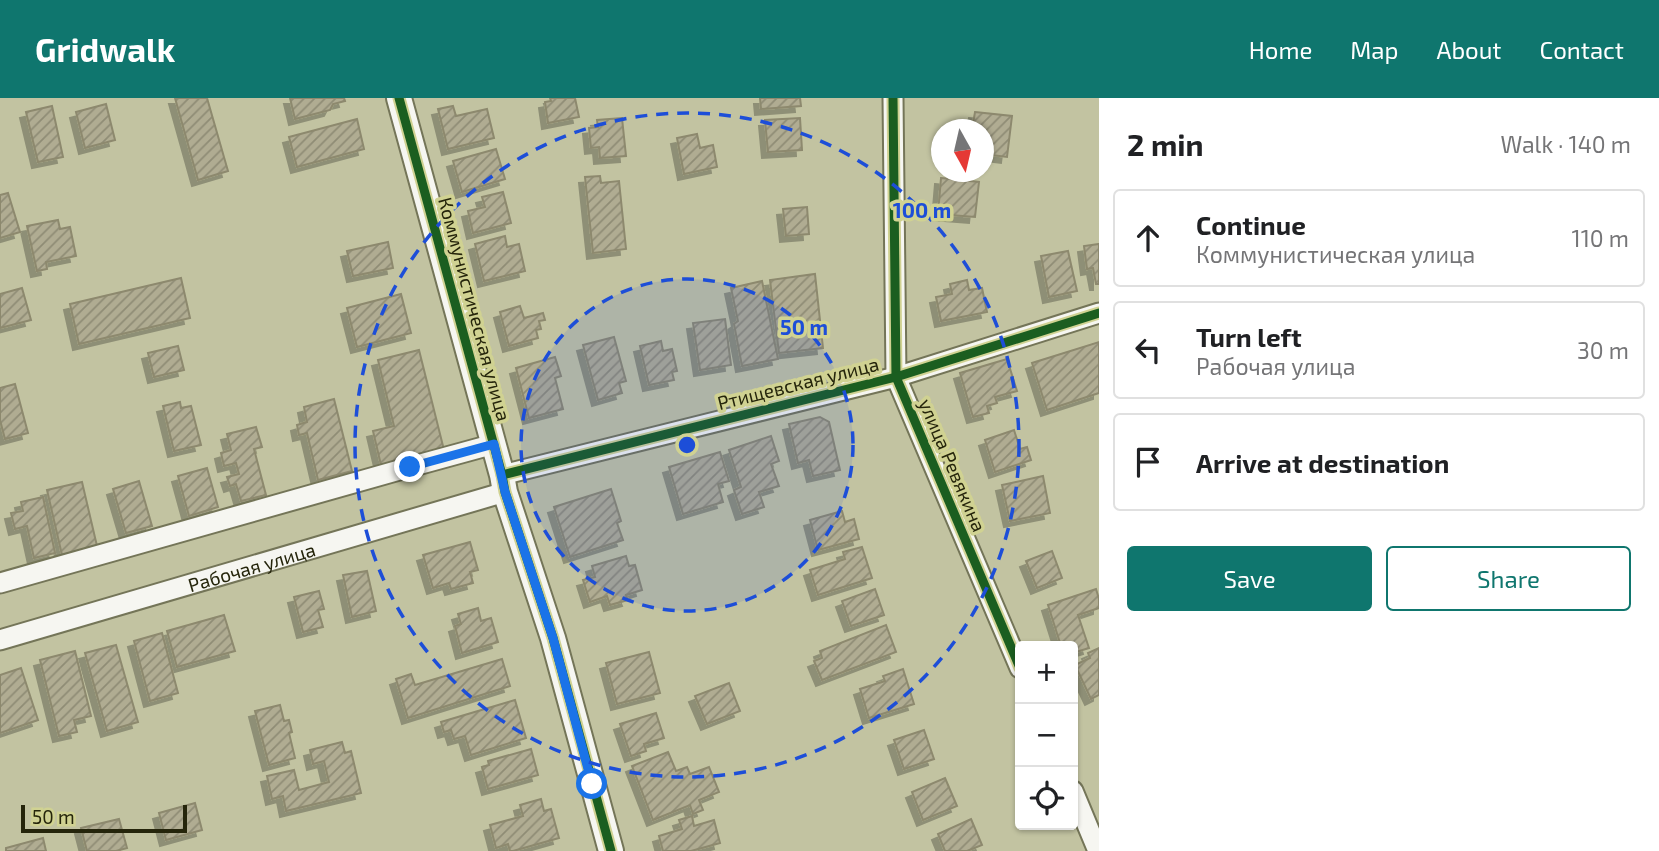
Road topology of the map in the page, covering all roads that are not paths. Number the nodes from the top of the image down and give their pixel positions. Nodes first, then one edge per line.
1 (399, 98) edge
2 (893, 98) edge
3 (1099, 313) edge
4 (896, 377) junction
5 (494, 444) junction
6 (504, 484) junction
7 (0, 583) edge
8 (0, 640) edge
9 (1015, 656) edge
10 (1078, 803) edge
11 (611, 851) edge
12 (1098, 851) edge

1 - 5 street, Коммунистическая улица
2 - 4 street, улица Ревякина
3 - 4 street, Ртищевская улица
4 - 6 street, Ртищевская улица
4 - 9 street, улица Ревякина
5 - 6 street, Коммунистическая улица
5 - 7 street
6 - 8 street, Рабочая улица
6 - 11 street, Коммунистическая улица
10 - 12 street

